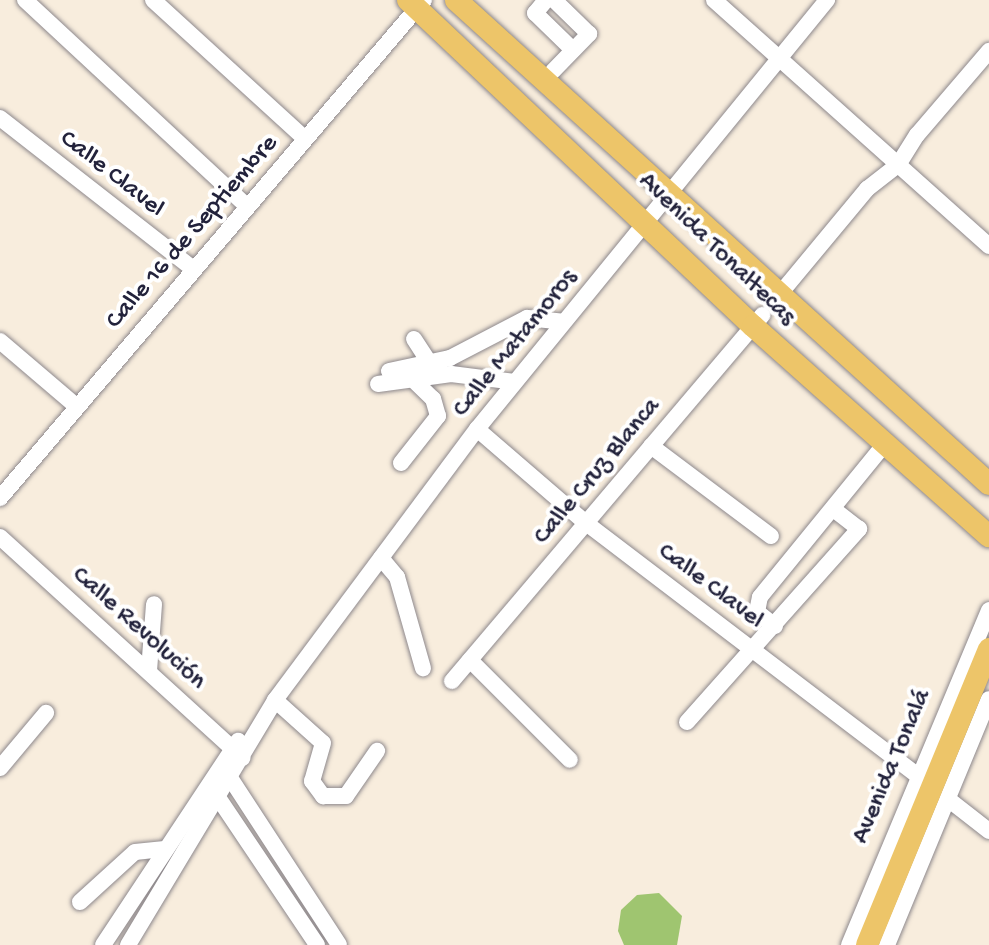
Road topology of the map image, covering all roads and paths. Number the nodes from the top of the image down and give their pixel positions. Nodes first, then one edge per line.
1 (25, 0) edge
2 (153, 0) edge
3 (456, 0) edge
4 (475, 0) edge
5 (546, 0) edge
6 (554, 0) edge
7 (714, 0) edge
8 (823, 1) edge
9 (419, 2) edge
10 (573, 50) junction
11 (989, 51) edge
12 (778, 58) junction
13 (553, 71) junction
14 (0, 118) edge
15 (305, 139) junction
16 (898, 165) junction
17 (673, 190) junction
18 (247, 206) junction
19 (651, 219) junction
20 (989, 246) edge
21 (193, 269) junction
22 (783, 290) junction
23 (757, 320) junction
24 (563, 322) junction
25 (414, 339) dead end
26 (0, 341) edge
27 (429, 362) junction
28 (412, 379) junction
29 (515, 382) junction
30 (76, 406) junction
31 (477, 429) junction
32 (885, 444) junction
33 (651, 446) junction
34 (401, 463) dead end
35 (989, 471) edge
36 (989, 484) edge
37 (0, 498) edge
38 (833, 509) junction
39 (989, 522) edge
40 (586, 523) junction
41 (771, 536) dead end
42 (989, 536) edge
43 (0, 537) edge
44 (381, 558) junction
45 (154, 604) dead end
46 (989, 610) edge
47 (775, 626) junction
48 (989, 649) edge
49 (754, 650) junction
50 (470, 660) junction
51 (423, 668) dead end
52 (149, 671) junction
53 (452, 681) dead end
54 (989, 699) edge
55 (275, 700) junction
56 (46, 713) dead end
57 (687, 722) dead end
58 (377, 751) dead end
59 (238, 752) junction
60 (570, 760) dead end
61 (219, 762) junction
62 (0, 768) edge
63 (919, 777) junction
64 (231, 779) junction
65 (206, 782) junction
66 (218, 798) junction
67 (948, 799) junction
68 (989, 831) edge
69 (165, 849) junction
70 (80, 902) dead end
71 (103, 945) edge
72 (128, 945) edge
73 (317, 945) edge
74 (339, 945) edge
75 (850, 945) edge
76 (867, 945) edge
77 (887, 945) edge

1 - 18 street
2 - 15 street
3 - 17 main road, Avenida Tonaltecas
4 - 13 main road, Avenida Tonaltecas
5 - 10 street
6 - 10 street
7 - 12 street
8 - 12 street, Calle Matamoros
9 - 15 street, Calle 16 de Septiembre
9 - 19 main road, Avenida Tonaltecas
10 - 13 street
11 - 16 street
12 - 16 street
12 - 17 street, Calle Matamoros
13 - 17 main road, Avenida Tonaltecas
14 - 21 street, Calle Clavel
15 - 18 street, Calle 16 de Septiembre
16 - 20 street
16 - 22 street
17 - 19 street, Calle Matamoros
17 - 22 main road, Avenida Tonaltecas
18 - 21 street, Calle 16 de Septiembre
19 - 23 main road, Avenida Tonaltecas
19 - 24 street, Calle Matamoros
21 - 30 street, Calle 16 de Septiembre
22 - 35 main road, Avenida Tonaltecas
22 - 36 main road, Avenida Tonaltecas
23 - 32 main road, Avenida Tonaltecas
23 - 33 street, Calle Cruz Blanca
23 - 39 main road, Avenida Tonaltecas
24 - 27 street
24 - 29 street, Calle Matamoros
25 - 27 street
26 - 30 street
27 - 28 street
28 - 29 street
28 - 34 street
29 - 31 street, Calle Matamoros
30 - 37 street, Calle 16 de Septiembre
31 - 40 street, Calle Clavel
31 - 44 street, Calle Matamoros
32 - 38 street
32 - 42 main road, Avenida Tonaltecas
33 - 40 street, Calle Cruz Blanca
33 - 41 street
38 - 47 street
38 - 47 street
40 - 49 street, Calle Clavel
40 - 50 street, Calle Cruz Blanca
43 - 52 street, Calle Revolución
44 - 51 street
44 - 55 street, Calle Matamoros
45 - 52 street
46 - 63 street, Avenida Tonalá
47 - 49 street
48 - 76 main road, Avenida Tonalá
49 - 57 street
49 - 63 street, Calle Clavel
50 - 53 street, Calle Cruz Blanca
50 - 60 street
52 - 59 street, Calle Revolución
54 - 67 street
55 - 58 street
55 - 59 street, Calle Matamoros
56 - 62 street
59 - 61 street, Calle Matamoros
59 - 64 street, Calle Matamoros
61 - 64 street
61 - 65 street, Calle Matamoros
63 - 75 street, Avenida Tonalá
64 - 66 street, Calle Matamoros
64 - 74 street
65 - 66 street
65 - 69 street, Calle Matamoros
66 - 72 street, Calle Matamoros
66 - 73 street
67 - 68 street
67 - 77 street
69 - 70 street
69 - 71 street, Calle Matamoros

